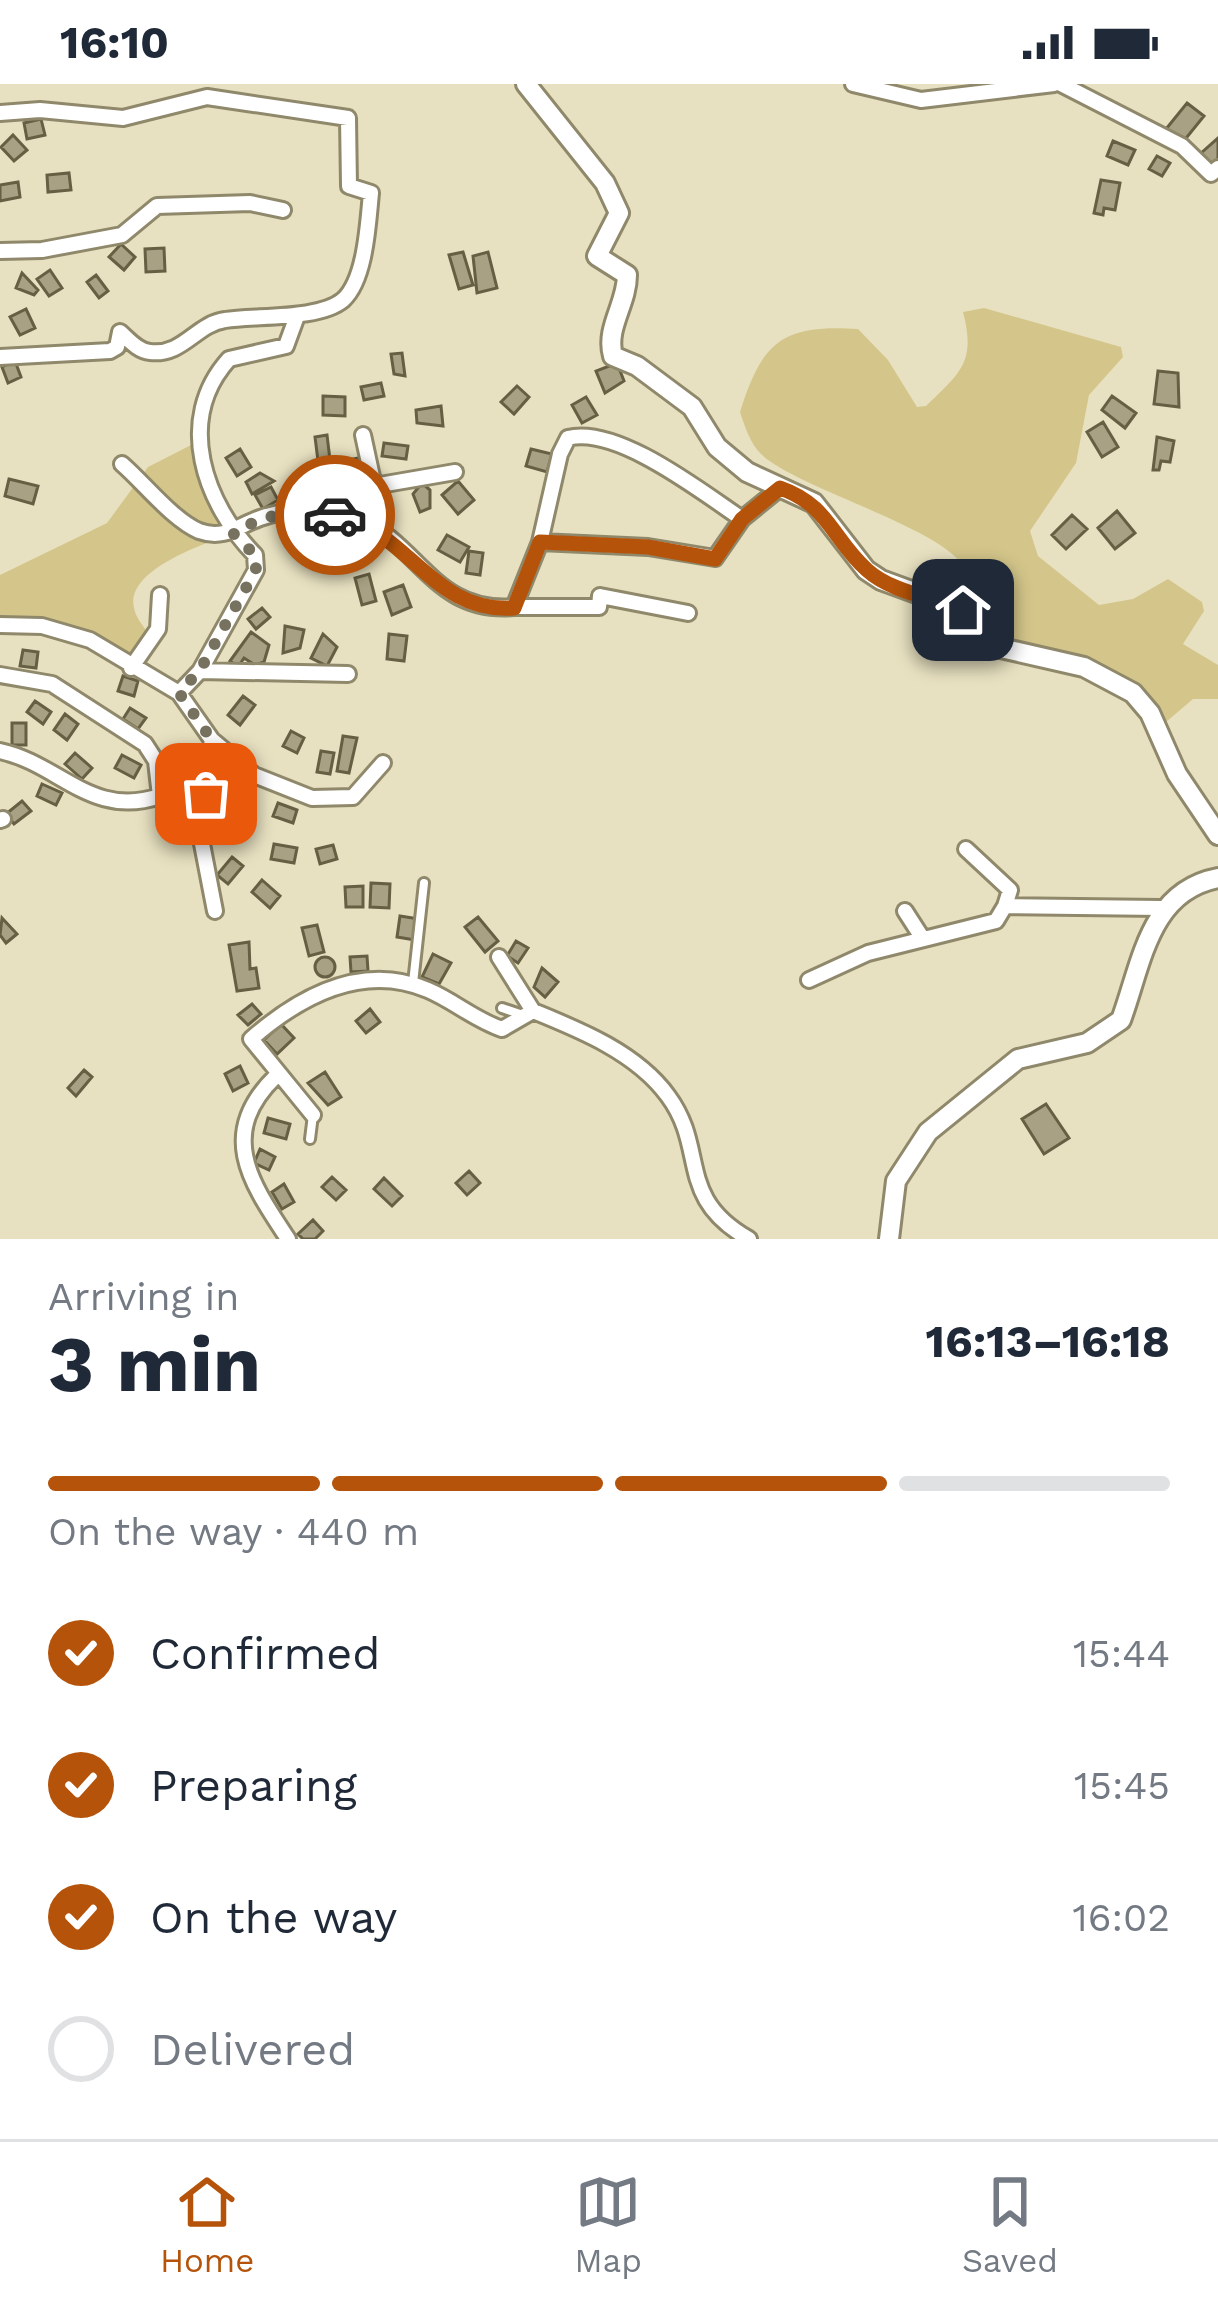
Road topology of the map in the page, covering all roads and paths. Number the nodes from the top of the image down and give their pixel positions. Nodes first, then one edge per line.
1 (526, 84) edge
2 (853, 84) edge
3 (1065, 85) edge
4 (207, 90) edge
5 (0, 113) edge
6 (1218, 168) edge
7 (283, 210) dead end
8 (0, 251) edge
9 (297, 316) junction
10 (0, 357) edge
11 (363, 435) dead end
12 (122, 464) dead end
13 (454, 472) dead end
14 (374, 486) junction
15 (780, 488) junction
16 (359, 519) junction
17 (742, 519) junction
18 (233, 533) junction
19 (540, 542) junction
20 (160, 595) dead end
21 (514, 608) junction
22 (688, 613) dead end
23 (0, 625) edge
24 (131, 668) junction
25 (200, 670) junction
26 (348, 674) dead end
27 (0, 676) edge
28 (179, 693) junction
29 (212, 740) junction
30 (0, 751) edge
31 (383, 764) dead end
32 (206, 794) junction
33 (160, 796) junction
34 (1215, 826) edge
35 (966, 849) dead end
36 (1218, 878) edge
37 (424, 883) dead end
38 (1005, 906) junction
39 (1161, 908) junction
40 (214, 911) dead end
41 (905, 911) dead end
42 (923, 939) junction
43 (499, 957) dead end
44 (809, 980) dead end
45 (413, 985) junction
46 (502, 1008) dead end
47 (527, 1012) junction
48 (276, 1076) junction
49 (313, 1114) joint
50 (310, 1139) dead end
51 (288, 1239) edge
52 (749, 1239) edge
53 (889, 1239) edge

1 - 15 street
2 - 3 street
3 - 6 street
4 - 5 street
4 - 9 street
7 - 8 street
9 - 10 street
9 - 18 street
11 - 14 street
12 - 18 street
13 - 14 street
14 - 16 street
15 - 17 street
15 - 34 street
16 - 18 street
16 - 21 street
17 - 19 street
17 - 19 street
18 - 25 street
19 - 21 street
20 - 24 street
21 - 22 street
23 - 24 street
24 - 28 street
25 - 26 street
25 - 28 street
27 - 33 street
28 - 29 street
29 - 31 street
29 - 32 street
30 - 33 street
32 - 33 street
32 - 40 street
35 - 38 street
36 - 39 street
37 - 45 lane
38 - 39 street
38 - 42 street
39 - 53 street
41 - 42 street
42 - 44 street
43 - 47 street
45 - 47 street
45 - 48 street
46 - 47 lane
47 - 52 street
48 - 49 street
48 - 51 street
49 - 50 lane

